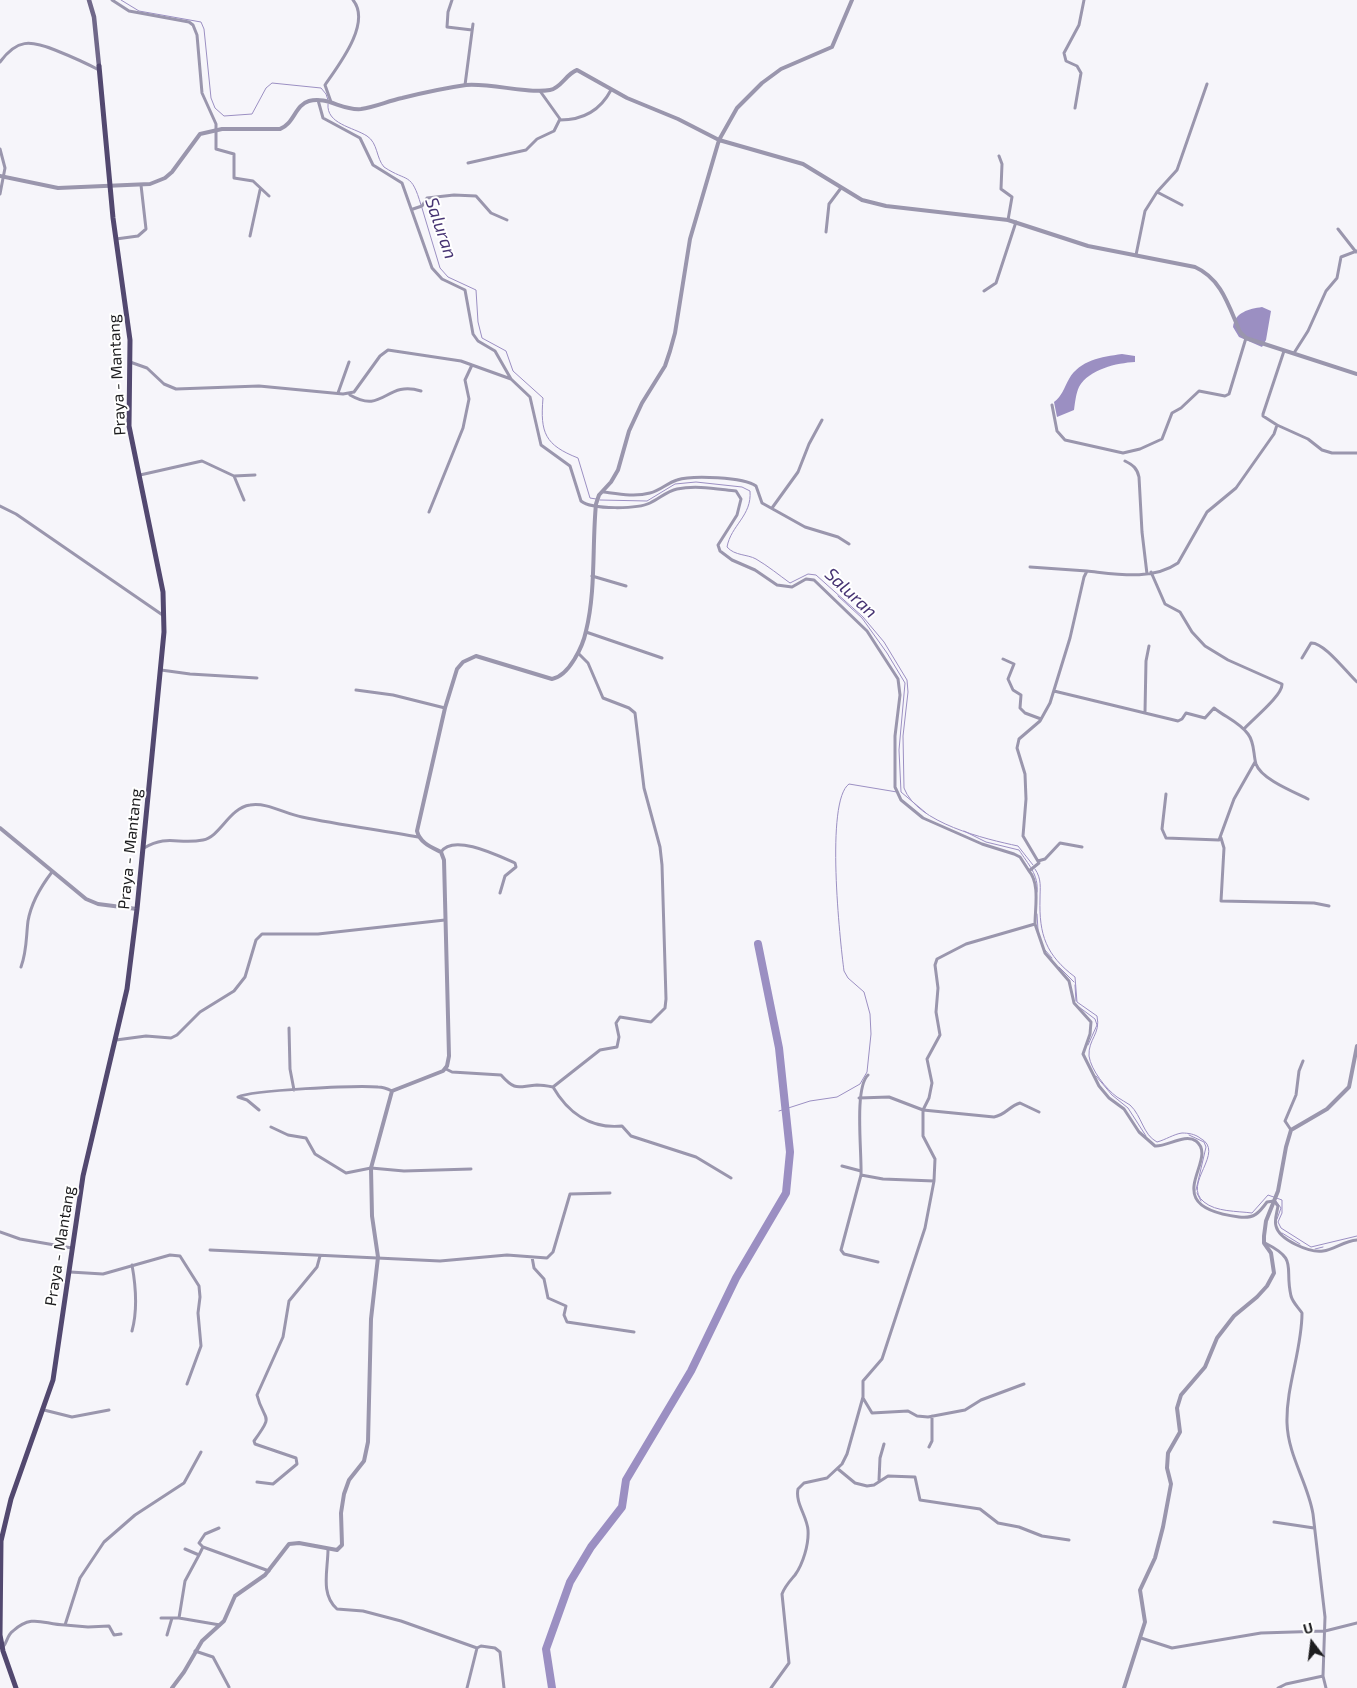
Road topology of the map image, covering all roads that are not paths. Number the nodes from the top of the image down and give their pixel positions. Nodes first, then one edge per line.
1 (89, 0) edge
2 (112, 0) edge
3 (352, 0) edge
4 (452, 0) edge
5 (852, 0) edge
6 (1084, 0) edge
7 (473, 24) dead end
8 (472, 30) junction
9 (0, 62) edge
10 (100, 68) junction
11 (1207, 84) dead end
12 (465, 86) junction
13 (540, 90) junction
14 (611, 90) junction
15 (318, 100) junction
16 (330, 101) junction
17 (1075, 108) dead end
18 (560, 120) junction
19 (217, 130) junction
20 (718, 140) junction
21 (0, 149) edge
22 (999, 156) dead end
23 (468, 163) dead end
24 (2, 177) edge
25 (111, 185) junction
26 (141, 185) junction
27 (841, 188) junction
28 (260, 190) junction
29 (1157, 192) junction
30 (0, 194) edge
31 (269, 196) dead end
32 (1182, 205) dead end
33 (415, 208) junction
34 (507, 220) dead end
35 (1008, 220) junction
36 (1016, 222) junction
37 (1338, 229) dead end
38 (826, 232) dead end
39 (250, 236) dead end
40 (116, 239) junction
41 (1356, 251) edge
42 (1136, 256) junction
43 (984, 291) dead end
44 (1246, 338) junction
45 (1284, 351) junction
46 (1293, 354) junction
47 (129, 362) junction
48 (349, 362) dead end
49 (472, 365) junction
50 (1357, 374) edge
51 (511, 379) junction
52 (421, 391) dead end
53 (338, 394) junction
54 (350, 394) junction
55 (1052, 405) dead end
56 (822, 420) dead end
57 (1277, 425) junction
58 (1357, 453) edge
59 (1125, 461) dead end
60 (140, 475) junction
61 (256, 475) dead end
62 (234, 476) junction
63 (604, 492) junction
64 (244, 500) dead end
65 (0, 506) edge
66 (596, 506) junction
67 (772, 508) junction
68 (429, 512) dead end
69 (849, 544) dead end
70 (1030, 567) dead end
71 (1087, 571) junction
72 (1149, 573) junction
73 (592, 576) junction
74 (626, 586) dead end
75 (164, 616) junction
76 (586, 632) junction
77 (1149, 646) dead end
78 (577, 652) junction
79 (662, 658) dead end
80 (1302, 658) dead end
81 (1003, 659) dead end
82 (161, 670) junction
83 (257, 678) dead end
84 (1357, 682) edge
85 (356, 690) dead end
86 (1054, 691) junction
87 (444, 708) junction
88 (1146, 712) junction
89 (1041, 719) junction
90 (1244, 729) junction
91 (1256, 761) junction
92 (1166, 794) dead end
93 (1308, 799) dead end
94 (0, 828) edge
95 (418, 837) junction
96 (1221, 838) junction
97 (1082, 847) dead end
98 (143, 848) junction
99 (442, 852) junction
100 (1038, 863) junction
101 (1030, 871) junction
102 (52, 872) junction
103 (500, 893) dead end
104 (1328, 906) dead end
105 (137, 909) junction
106 (445, 920) junction
107 (1035, 924) junction
108 (21, 967) dead end
109 (289, 1028) dead end
110 (116, 1040) junction
111 (1357, 1046) edge
112 (1303, 1061) dead end
113 (446, 1069) junction
114 (868, 1075) dead end
115 (553, 1087) junction
116 (294, 1090) junction
117 (392, 1091) junction
118 (859, 1098) junction
119 (259, 1110) dead end
120 (923, 1110) junction
121 (1039, 1112) dead end
122 (271, 1127) dead end
123 (1292, 1130) junction
124 (842, 1166) dead end
125 (371, 1168) junction
126 (471, 1168) dead end
127 (861, 1173) junction
128 (731, 1178) dead end
129 (934, 1181) junction
130 (610, 1193) dead end
131 (1274, 1201) junction
132 (0, 1232) edge
133 (1357, 1240) edge
134 (1264, 1243) junction
135 (73, 1248) junction
136 (210, 1250) dead end
137 (320, 1256) junction
138 (378, 1257) junction
139 (532, 1257) junction
140 (878, 1262) dead end
141 (132, 1266) junction
142 (70, 1272) junction
143 (132, 1331) dead end
144 (634, 1332) dead end
145 (187, 1384) dead end
146 (1024, 1384) dead end
147 (862, 1397) junction
148 (44, 1410) junction
149 (109, 1410) dead end
150 (932, 1416) junction
151 (884, 1444) dead end
152 (929, 1448) dead end
153 (201, 1452) dead end
154 (838, 1469) junction
155 (879, 1481) junction
156 (257, 1482) dead end
157 (1274, 1522) dead end
158 (2, 1526) edge
159 (219, 1528) dead end
160 (1314, 1528) junction
161 (1069, 1540) dead end
162 (203, 1547) junction
163 (185, 1549) dead end
164 (328, 1549) junction
165 (199, 1555) junction
166 (269, 1571) junction
167 (161, 1618) dead end
168 (172, 1618) junction
169 (179, 1618) junction
170 (1357, 1623) edge
171 (0, 1624) edge
172 (65, 1624) junction
173 (220, 1625) junction
174 (1325, 1631) junction
175 (121, 1634) dead end
176 (167, 1635) dead end
177 (1141, 1638) junction
178 (477, 1648) junction
179 (2, 1650) edge
180 (194, 1651) junction
181 (1323, 1676) junction
182 (229, 1687) dead end
183 (16, 1688) edge
184 (172, 1688) edge
185 (467, 1688) edge
186 (504, 1688) edge
187 (771, 1688) edge
188 (1124, 1688) edge
189 (1278, 1688) edge
190 (1326, 1688) edge

1 - 10 main road, Praya - Mantang
2 - 19 street
3 - 16 street
4 - 8 street
5 - 20 street
6 - 17 street
7 - 8 street
8 - 12 street
9 - 10 street
10 - 25 main road, Praya - Mantang
11 - 29 street
12 - 13 street
12 - 16 street
13 - 14 street
13 - 18 street
14 - 18 street
14 - 20 street
15 - 16 street
15 - 19 street
15 - 33 street
18 - 23 street
19 - 26 street
19 - 28 street
20 - 27 street
20 - 63 street
21 - 24 street
22 - 35 street
24 - 25 street
24 - 30 street
25 - 26 street
25 - 40 main road, Praya - Mantang
26 - 40 street
27 - 35 street
27 - 38 street
28 - 31 street
28 - 39 street
29 - 32 street
29 - 42 street
33 - 34 street
33 - 51 street
35 - 36 street
36 - 42 street
36 - 43 street
37 - 41 street
40 - 47 main road, Praya - Mantang
41 - 46 street
42 - 44 street
44 - 45 street
44 - 55 street
45 - 46 street
45 - 57 street
46 - 50 street
47 - 53 street
47 - 60 main road, Praya - Mantang
48 - 53 street
49 - 51 street
49 - 54 street
49 - 68 street
51 - 66 street
52 - 54 street
53 - 54 street
56 - 67 street
57 - 58 street
57 - 72 street
59 - 72 street
60 - 62 street
60 - 75 main road, Praya - Mantang
61 - 62 street
62 - 64 street
63 - 66 street
63 - 67 street
65 - 75 street
66 - 73 street
66 - 101 street
67 - 69 street
70 - 71 street
71 - 72 street
71 - 86 street
72 - 90 street
73 - 74 street
73 - 76 street
75 - 82 main road, Praya - Mantang
76 - 78 street
76 - 79 street
77 - 88 street
78 - 87 street
78 - 115 street
80 - 84 street
81 - 89 street
82 - 83 street
82 - 98 main road, Praya - Mantang
85 - 87 street
86 - 88 street
86 - 89 street
87 - 95 street
88 - 90 street
89 - 100 street
90 - 91 street
91 - 93 street
91 - 96 street
92 - 96 street
94 - 102 street
95 - 98 street
95 - 99 street
96 - 104 street
97 - 100 street
98 - 105 main road, Praya - Mantang
99 - 103 street
99 - 106 street
100 - 101 street
101 - 107 street
102 - 105 street
102 - 108 street
105 - 110 main road, Praya - Mantang
106 - 110 street
106 - 113 street
107 - 120 street
107 - 131 street
109 - 116 street
110 - 135 main road, Praya - Mantang
111 - 123 street
112 - 123 street
113 - 115 street
113 - 117 street
114 - 118 street
115 - 128 street
116 - 117 street
116 - 119 street
117 - 125 street
118 - 120 street
118 - 127 street
120 - 121 street
120 - 129 street
122 - 125 street
123 - 131 street
124 - 127 street
125 - 126 street
125 - 138 street
127 - 129 street
127 - 140 street
129 - 147 street
130 - 139 street
131 - 133 street
131 - 134 street
132 - 135 street
134 - 160 street
134 - 177 street
135 - 142 main road, Praya - Mantang
136 - 137 street
137 - 138 street
137 - 156 street
138 - 139 street
138 - 164 street
139 - 144 street
141 - 142 street
141 - 143 street
141 - 145 street
142 - 148 main road, Praya - Mantang
146 - 150 street
147 - 150 street
147 - 154 street
148 - 149 street
148 - 158 main road, Praya - Mantang
150 - 152 street
151 - 155 street
153 - 172 street
154 - 155 street
154 - 187 street
155 - 161 street
157 - 160 street
158 - 171 main road, Praya - Mantang
159 - 162 street
160 - 174 street
162 - 165 street
162 - 166 street
163 - 165 street
164 - 166 street
164 - 178 street
165 - 169 street
166 - 173 street
167 - 168 street
168 - 169 street
168 - 176 street
169 - 173 street
170 - 174 street
171 - 179 main road, Praya - Mantang
172 - 175 street
172 - 179 street
173 - 180 street
174 - 177 street
174 - 181 street
177 - 188 street
178 - 185 street
178 - 186 street
179 - 183 main road, Praya - Mantang
180 - 182 street
180 - 184 street
181 - 189 street
181 - 190 street

